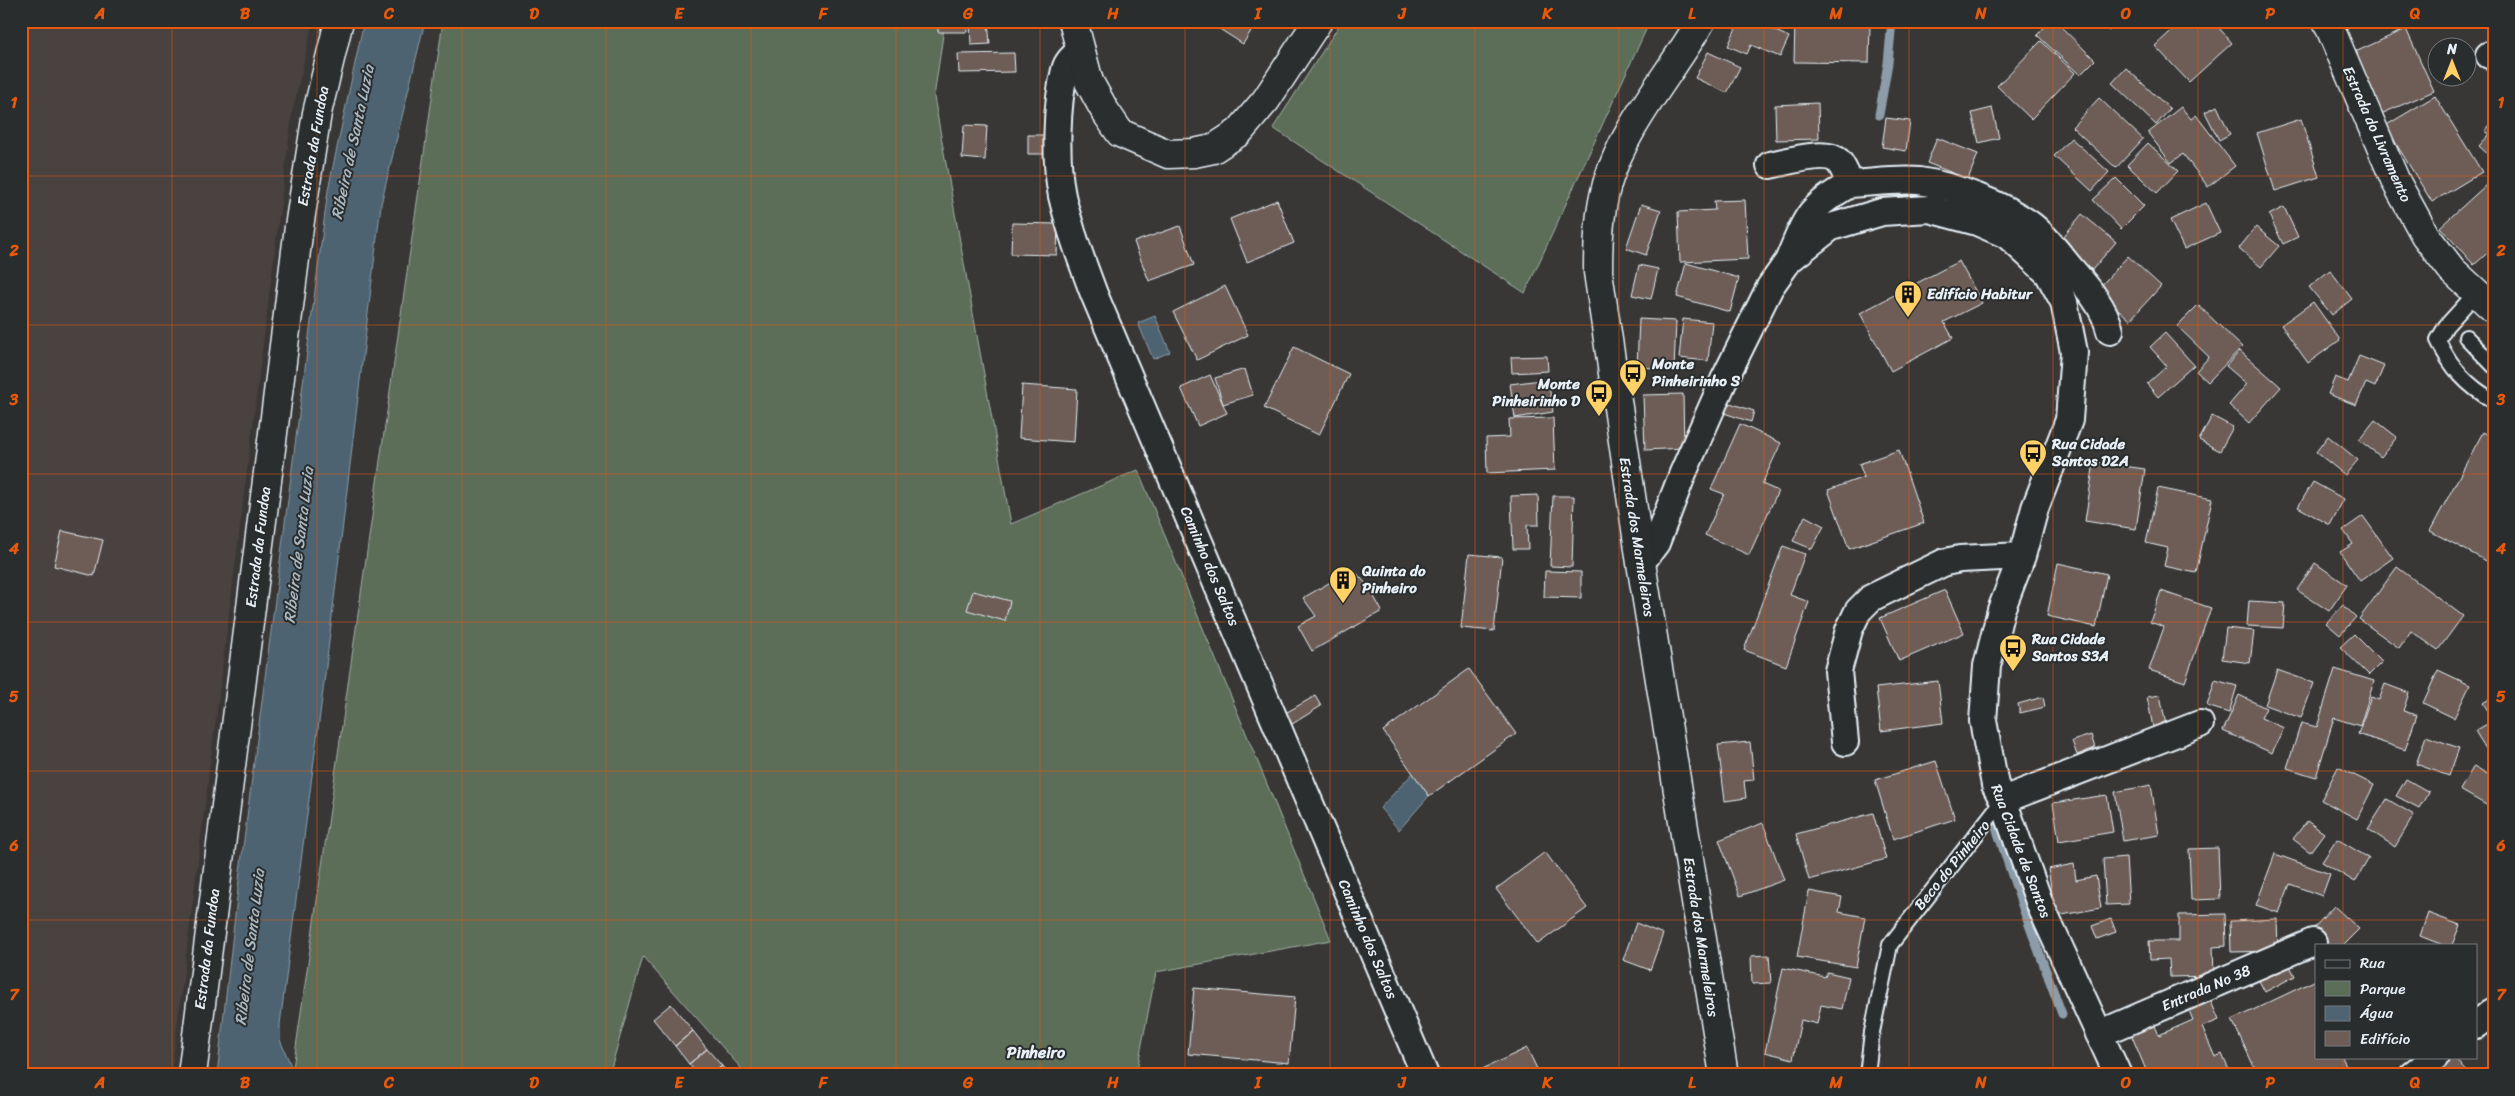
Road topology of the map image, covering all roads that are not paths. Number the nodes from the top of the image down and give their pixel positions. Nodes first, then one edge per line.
1 (339, 21) edge
2 (1073, 21) edge
3 (1318, 21) edge
4 (1701, 21) edge
5 (2327, 21) edge
6 (1081, 50) junction
7 (1770, 165) dead end
8 (1850, 184) junction
9 (1789, 260) junction
10 (2485, 301) edge
11 (2110, 331) dead end
12 (2466, 337) dead end
13 (2494, 366) edge
14 (2494, 401) edge
15 (2022, 556) junction
16 (1641, 563) junction
17 (2200, 724) dead end
18 (1845, 742) dead end
19 (2003, 800) junction
20 (2313, 942) dead end
21 (2099, 1034) junction
22 (2434, 1058) edge
23 (192, 1075) edge
24 (1425, 1075) edge
25 (1724, 1075) edge
26 (1867, 1075) edge
27 (2118, 1075) edge
28 (2413, 1075) edge

1 - 23 main road, Estrada da Fundoa
2 - 6 main road
3 - 6 main road
4 - 16 main road, Estrada dos Marmeleiros
5 - 10 main road, Estrada do Livramento
6 - 24 street, Caminho dos Saltos
7 - 8 street
8 - 9 street
8 - 11 street
9 - 15 street, Rua Cidade de Santos
9 - 16 street, Rua Cidade de Santos
10 - 14 lane
12 - 13 lane
15 - 18 street
15 - 19 street, Rua Cidade de Santos
16 - 25 main road, Estrada dos Marmeleiros
17 - 19 street
19 - 21 street, Rua Cidade de Santos
19 - 26 lane, Beco do Pinheiro
20 - 21 street, Entrada No 38
21 - 27 street, Rua Cidade de Santos
22 - 28 street

